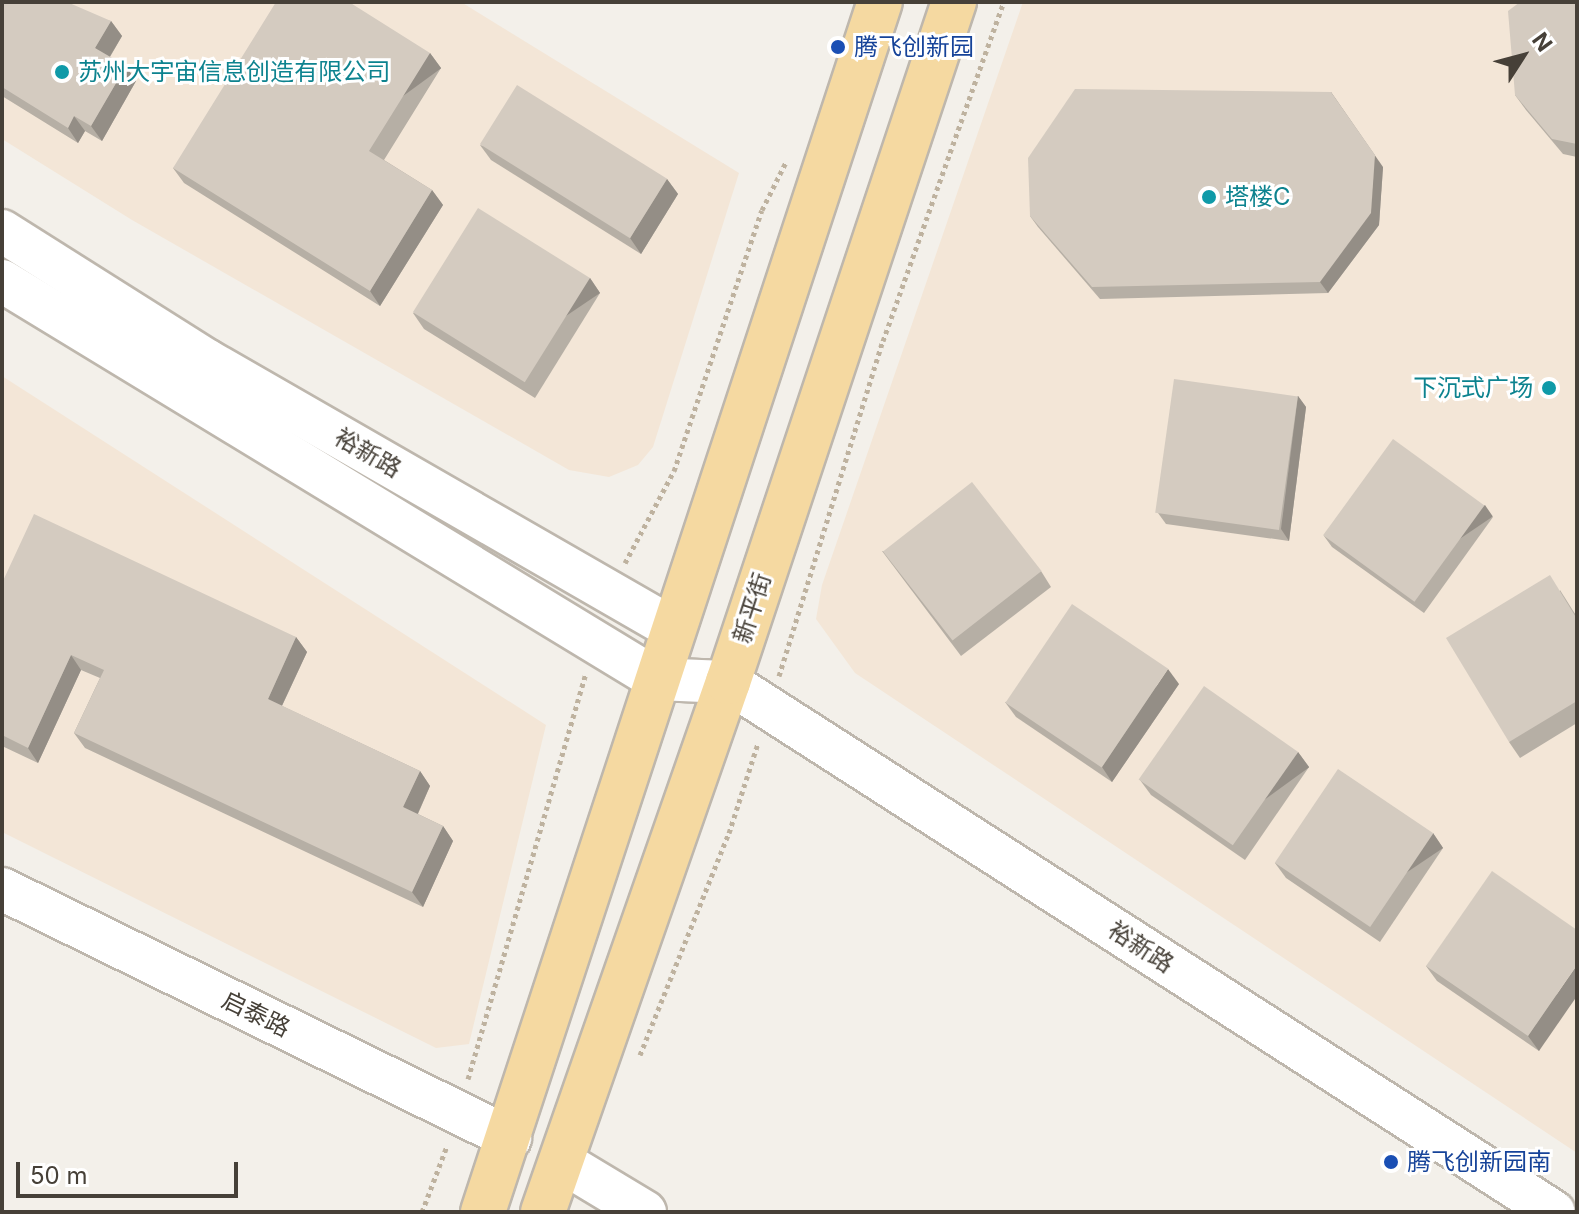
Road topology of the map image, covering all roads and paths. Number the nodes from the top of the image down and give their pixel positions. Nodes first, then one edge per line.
1 (880, 2) edge
2 (954, 2) edge
3 (1004, 2) edge
4 (2, 231) edge
5 (2, 281) edge
6 (672, 628) junction
7 (656, 679) junction
8 (728, 682) junction
9 (769, 708) junction
10 (2, 889) edge
11 (637, 1062) dead end
12 (510, 1138) junction
13 (562, 1162) junction
14 (483, 1212) edge
15 (543, 1212) edge
16 (645, 1212) edge
17 (1554, 1212) edge

1 - 6 main road
2 - 8 main road, 新平街
3 - 9 path
4 - 6 street, 裕新路
5 - 7 street, 裕新路
6 - 7 main road
6 - 8 main road, 裕新路
7 - 8 street, 裕新路
7 - 12 main road
8 - 9 street, 裕新路
8 - 13 main road, 新平街
9 - 11 path
9 - 17 street, 裕新路
10 - 12 street, 启泰路
12 - 14 main road
13 - 15 main road, 新平街
13 - 16 street

